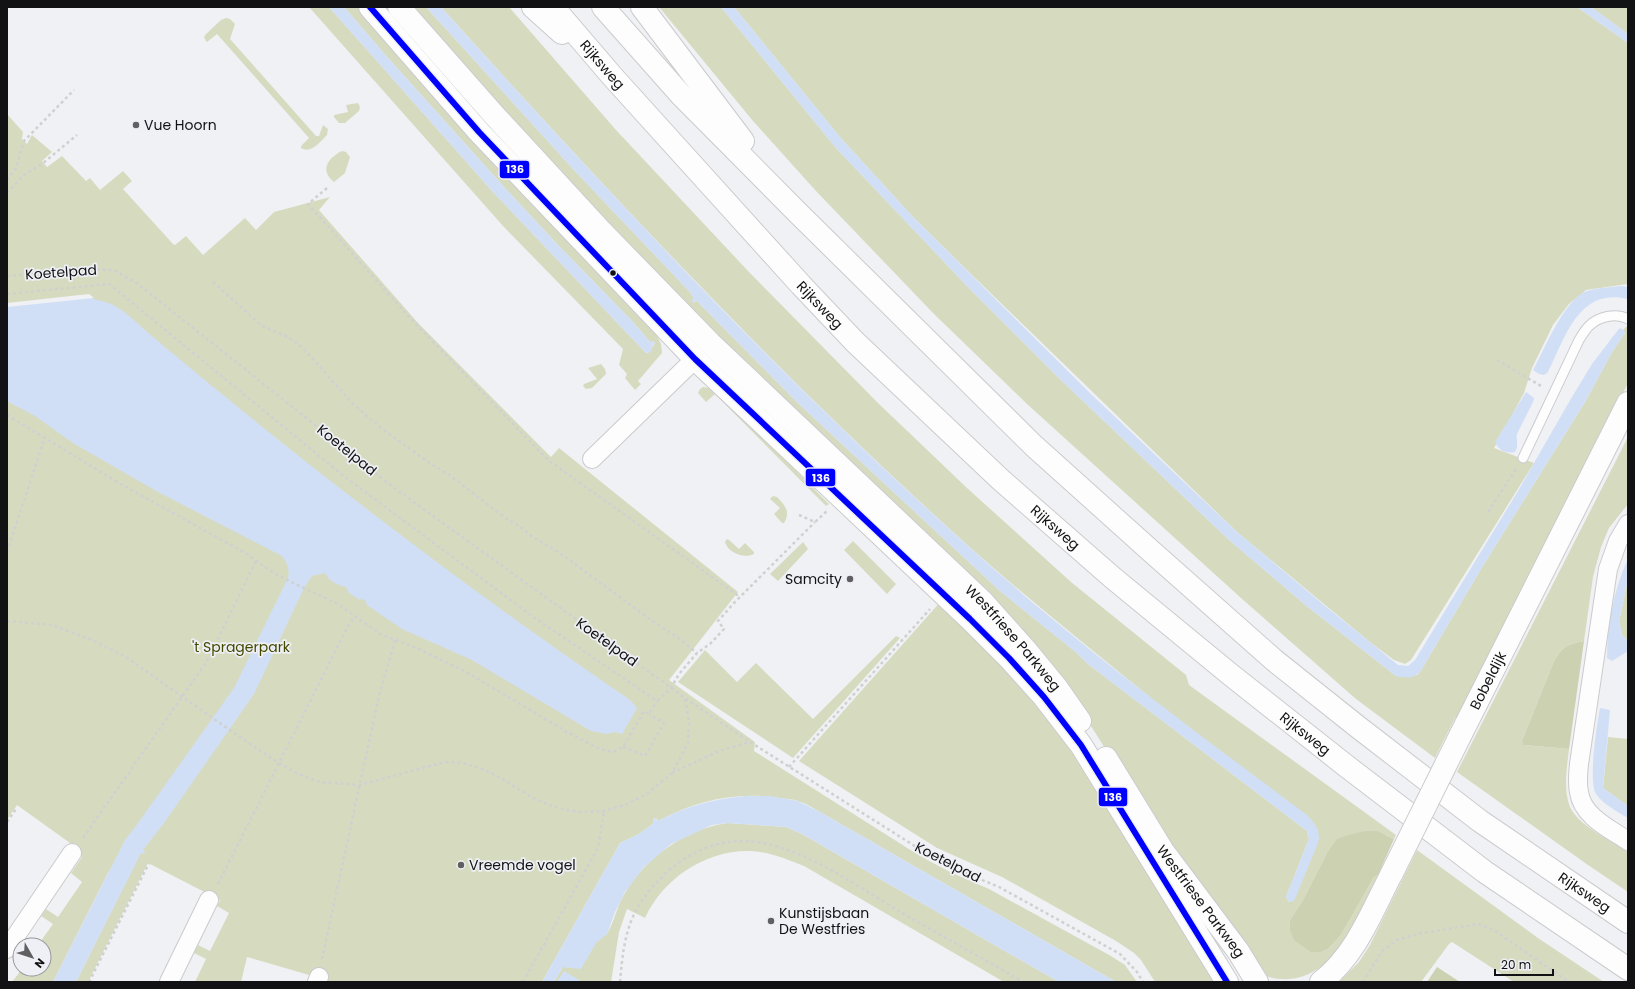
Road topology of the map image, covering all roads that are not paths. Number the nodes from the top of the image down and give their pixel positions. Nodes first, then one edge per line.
1 (370, 7) edge
2 (400, 7) edge
3 (532, 7) edge
4 (553, 7) edge
5 (603, 7) edge
6 (642, 7) edge
7 (612, 76) junction
8 (797, 212) junction
9 (1628, 319) edge
10 (711, 344) junction
11 (695, 359) junction
12 (1628, 402) edge
13 (1523, 458) road end
14 (592, 459) dead end
15 (1628, 524) edge
16 (1628, 841) edge
17 (72, 853) road end
18 (209, 900) road end
19 (1628, 922) edge
20 (7, 949) edge
21 (1628, 969) edge
22 (169, 982) edge
23 (1227, 982) edge
24 (1257, 982) edge
25 (1321, 982) edge

1 - 11 main road, Westfriese Parkweg
2 - 10 main road, Westfriese Parkweg
3 - 7 main road
4 - 7 main road, Rijksweg
5 - 8 main road, Rijksweg
6 - 8 main road
7 - 21 main road, Rijksweg
8 - 19 main road, Rijksweg
9 - 13 lane
10 - 11 main road
10 - 24 main road, Westfriese Parkweg
11 - 14 street
11 - 23 main road, Westfriese Parkweg
12 - 25 main road, Bobeldijk, bridge
15 - 16 street
17 - 20 street
18 - 22 street

